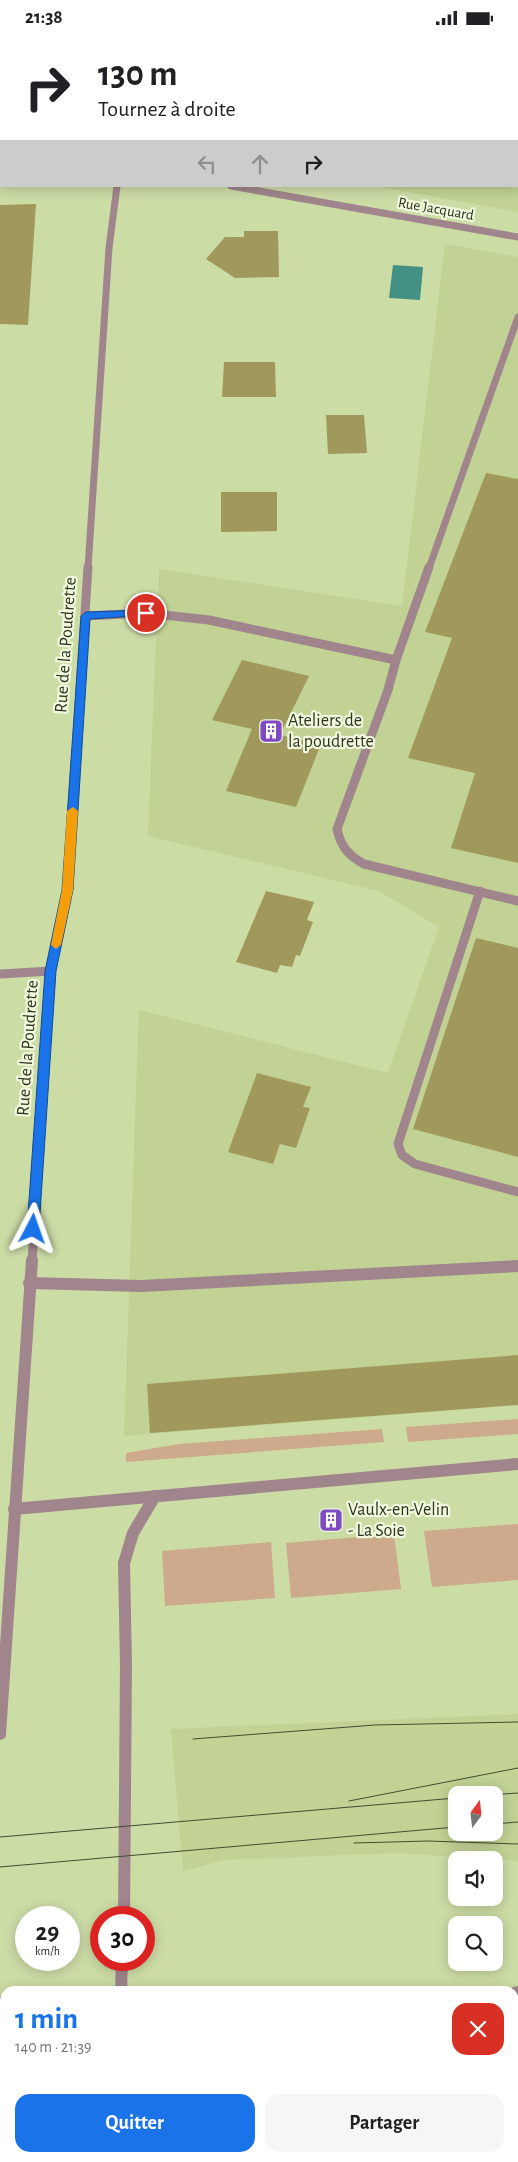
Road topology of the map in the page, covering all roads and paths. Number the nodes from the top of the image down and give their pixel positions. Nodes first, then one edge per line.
1 (117, 187) edge
2 (238, 187) edge
3 (518, 237) edge
4 (518, 317) edge
5 (86, 616) junction
6 (396, 660) junction
7 (480, 891) junction
8 (518, 901) edge
9 (51, 971) junction
10 (0, 974) edge
11 (518, 1192) edge
12 (518, 1266) edge
13 (29, 1283) junction
14 (518, 1464) edge
15 (155, 1496) junction
16 (14, 1509) junction
17 (0, 1734) edge
18 (124, 1906) edge
19 (122, 1971) edge
20 (121, 1986) edge

1 - 5 street, Rue de la Poudrette
2 - 3 street, Rue Jacquard
4 - 6 street
5 - 6 street
5 - 9 street, Rue de la Poudrette
6 - 7 street
7 - 8 street
7 - 11 street
9 - 10 street
9 - 13 street, Rue de la Poudrette
12 - 13 street
13 - 16 street, Rue de la Poudrette
14 - 15 street
15 - 16 street
15 - 18 street
16 - 17 street, Rue de la Poudrette
19 - 20 street

